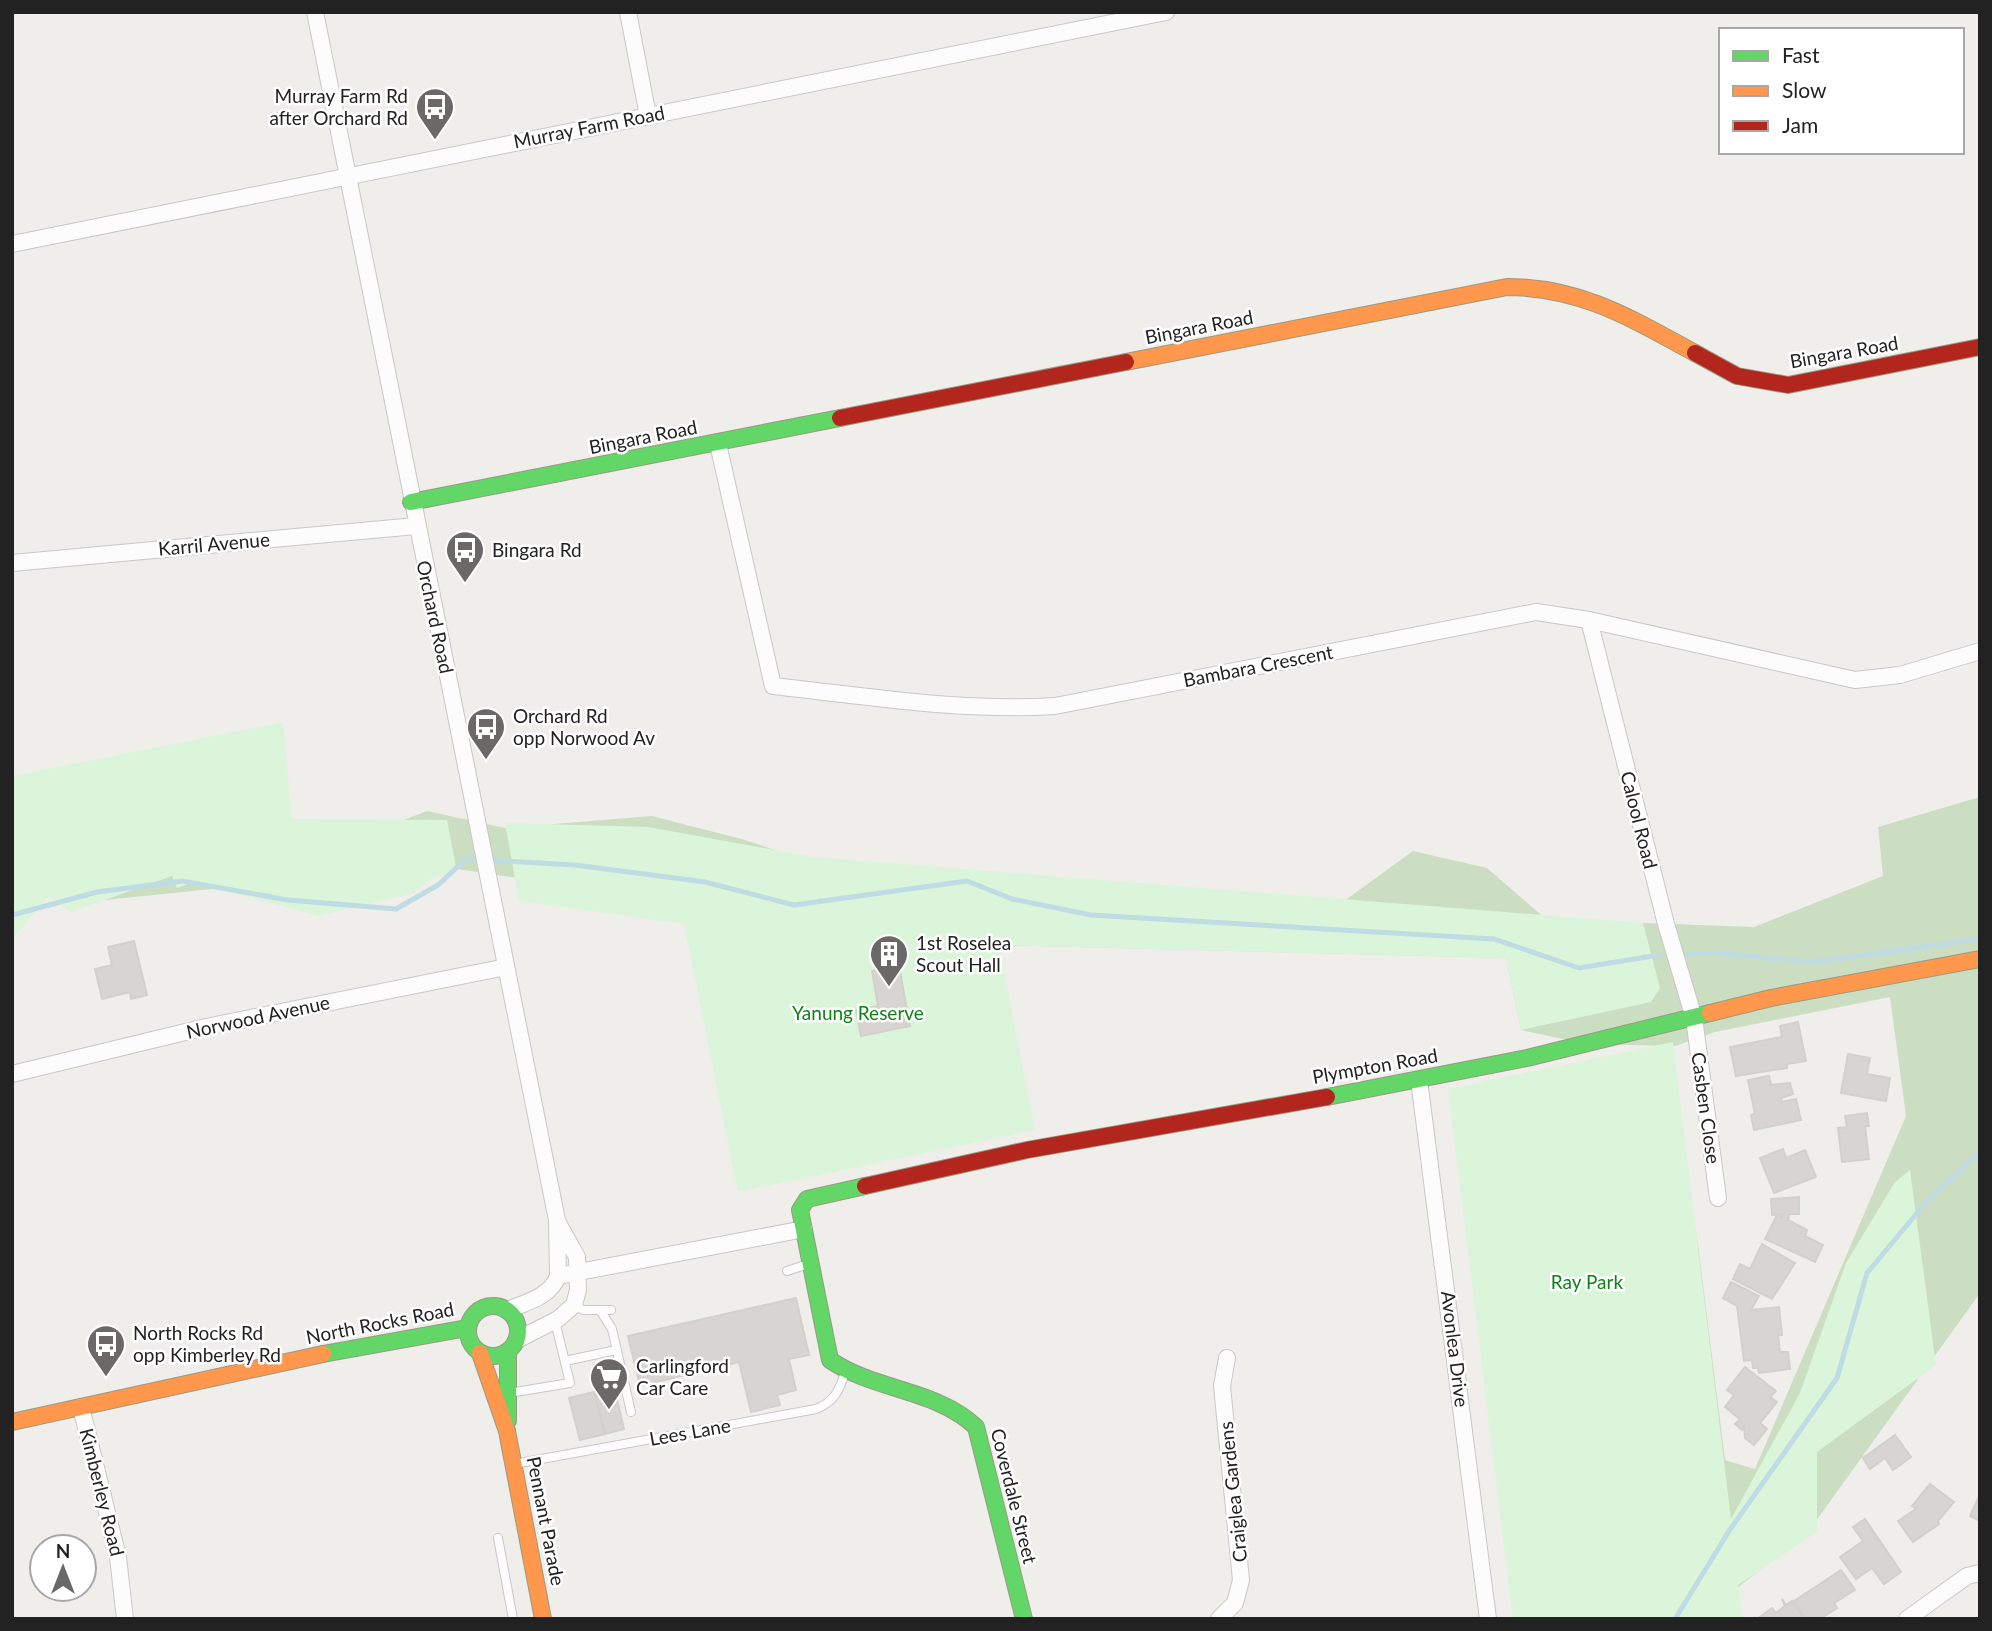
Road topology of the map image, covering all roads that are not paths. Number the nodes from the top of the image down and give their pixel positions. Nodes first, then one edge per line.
1 (316, 12) edge
2 (628, 12) edge
3 (1166, 12) edge
4 (648, 116) junction
5 (347, 176) junction
6 (12, 244) edge
7 (1980, 347) edge
8 (718, 444) junction
9 (411, 502) junction
10 (416, 526) junction
11 (12, 563) edge
12 (1589, 620) junction
13 (1980, 651) edge
14 (1980, 959) edge
15 (506, 967) junction
16 (1694, 1017) junction
17 (12, 1074) edge
18 (1419, 1080) junction
19 (1718, 1198) dead end
20 (556, 1220) junction
21 (804, 1229) junction
22 (811, 1264) junction
23 (788, 1270) dead end
24 (577, 1272) junction
25 (558, 1276) junction
26 (573, 1305) junction
27 (508, 1310) junction
28 (600, 1310) junction
29 (611, 1310) dead end
30 (555, 1321) junction
31 (467, 1328) junction
32 (512, 1345) junction
33 (617, 1350) junction
34 (481, 1353) junction
35 (1227, 1358) dead end
36 (565, 1361) junction
37 (845, 1373) junction
38 (509, 1393) junction
39 (81, 1407) junction
40 (631, 1412) dead end
41 (12, 1422) edge
42 (507, 1431) junction
43 (514, 1464) junction
44 (498, 1538) dead end
45 (1980, 1573) edge
46 (125, 1619) edge
47 (513, 1619) edge
48 (543, 1619) edge
49 (1024, 1619) edge
50 (1219, 1619) edge
51 (1488, 1619) edge
52 (1907, 1619) edge

1 - 5 street, Orchard Road
2 - 4 street
3 - 4 street, Murray Farm Road
4 - 5 street, Murray Farm Road
5 - 6 street, Murray Farm Road
5 - 9 street, Orchard Road
7 - 8 street, Bingara Road
8 - 9 street, Bingara Road
8 - 12 street, Bambara Crescent
9 - 10 street, Orchard Road
10 - 11 street, Karril Avenue
10 - 15 street, Orchard Road
12 - 13 street, Bambara Crescent
12 - 16 street, Calool Road
14 - 16 street, Plympton Road
15 - 17 street, Norwood Avenue
15 - 20 street, Orchard Road
16 - 18 street, Plympton Road
16 - 19 street, Casben Close
18 - 21 street, Plympton Road
18 - 51 street, Avonlea Drive
20 - 24 street, Orchard Road
20 - 25 street, Orchard Road
21 - 22 street
21 - 24 street
22 - 23 lane
22 - 37 street
24 - 25 street
24 - 26 street
25 - 27 street
26 - 28 lane
26 - 30 street
27 - 31 street
27 - 32 street
28 - 29 lane
28 - 33 lane
30 - 32 street
30 - 36 lane
31 - 34 street
31 - 39 street, North Rocks Road
32 - 34 street
32 - 38 street, Pennant Parade
33 - 36 lane
33 - 40 lane
34 - 42 street, Pennant Parade
35 - 50 street, Craiglea Gardens
36 - 38 lane
37 - 43 lane, Lees Lane
37 - 49 street, Coverdale Street
38 - 42 street, Pennant Parade
39 - 41 street, North Rocks Road
39 - 46 street, Kimberley Road
42 - 43 street, Pennant Parade
43 - 48 street, Pennant Parade
44 - 47 lane
45 - 52 street

